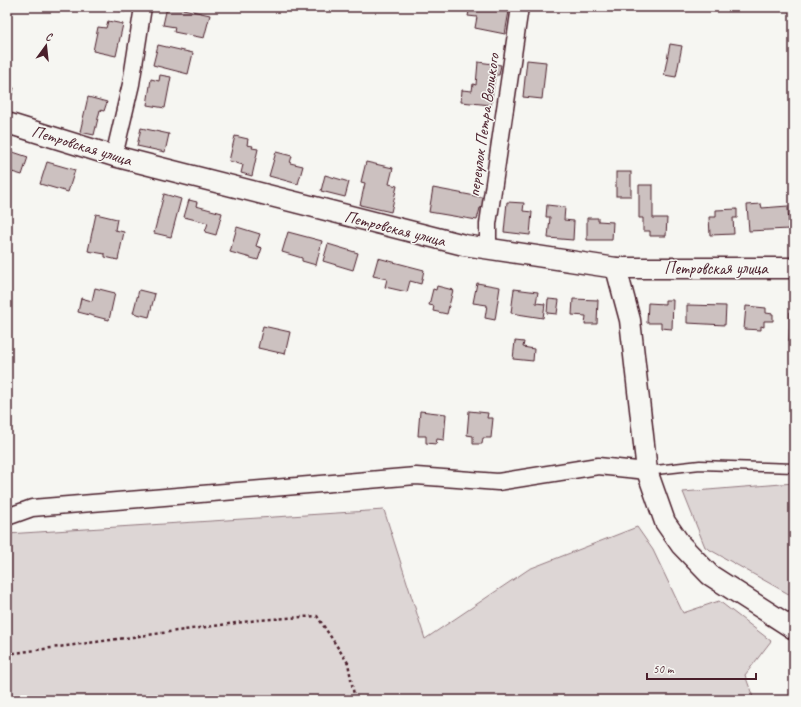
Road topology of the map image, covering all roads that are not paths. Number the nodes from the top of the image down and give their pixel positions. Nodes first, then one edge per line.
1 (143, 7) edge
2 (520, 7) edge
3 (7, 123) edge
4 (114, 156) junction
5 (488, 249) junction
6 (616, 268) junction
7 (794, 268) edge
8 (794, 468) edge
9 (647, 471) junction
10 (7, 517) edge
11 (794, 629) edge

1 - 4 street
2 - 5 street, переулок Петра Великого
3 - 4 street, Петровская улица
4 - 5 street, Петровская улица
5 - 6 street, Петровская улица
6 - 7 street, Петровская улица
6 - 9 street
8 - 9 lane
9 - 10 street
9 - 11 street

